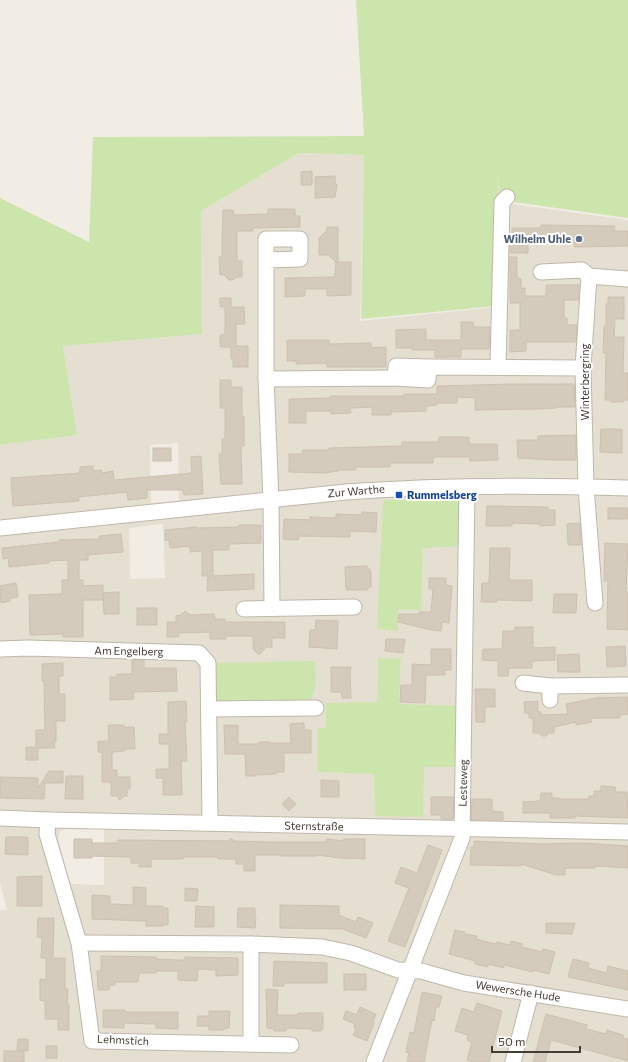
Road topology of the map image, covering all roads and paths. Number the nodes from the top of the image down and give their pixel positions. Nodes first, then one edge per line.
1 (507, 197) dead end
2 (266, 260) dead end
3 (541, 272) dead end
4 (588, 276) junction
5 (628, 279) edge
6 (498, 367) junction
7 (583, 368) junction
8 (266, 379) junction
9 (467, 487) junction
10 (586, 487) junction
11 (628, 488) edge
12 (271, 500) junction
13 (0, 528) edge
14 (595, 603) dead end
15 (354, 607) dead end
16 (272, 608) junction
17 (244, 609) dead end
18 (0, 649) edge
19 (523, 683) dead end
20 (628, 685) edge
21 (316, 708) dead end
22 (209, 709) junction
23 (0, 818) edge
24 (48, 820) junction
25 (210, 823) junction
26 (462, 829) junction
27 (628, 832) edge
28 (79, 943) junction
29 (251, 944) junction
30 (409, 970) junction
31 (531, 993) junction
32 (628, 1009) edge
33 (251, 1044) junction
34 (291, 1045) dead end
35 (374, 1062) edge
36 (513, 1062) edge

1 - 6 street
2 - 8 street
3 - 4 street
4 - 5 street
4 - 7 street, Winterbergring
6 - 7 street
6 - 8 street
7 - 10 street, Winterbergring
8 - 12 street
9 - 10 street, Zur Warthe
9 - 12 street, Zur Warthe
9 - 26 street, Lesteweg
10 - 11 street, Zur Warthe
10 - 14 street
12 - 13 street, Zur Warthe
12 - 16 street
15 - 16 street
16 - 17 street
18 - 22 street, Am Engelberg
19 - 20 street
21 - 22 street
22 - 25 street, Am Engelberg
23 - 24 street, Sternstraße
24 - 25 street, Sternstraße
24 - 28 street, Lehmstich
25 - 26 street, Sternstraße
26 - 27 street, Sternstraße
26 - 30 street, Lesteweg
28 - 29 street
28 - 33 street, Lehmstich
29 - 30 street
29 - 33 street
30 - 31 street, Wewersche Hude
30 - 35 street, Lesteweg
31 - 32 street, Wewersche Hude
31 - 36 street
33 - 34 street, Lehmstich

